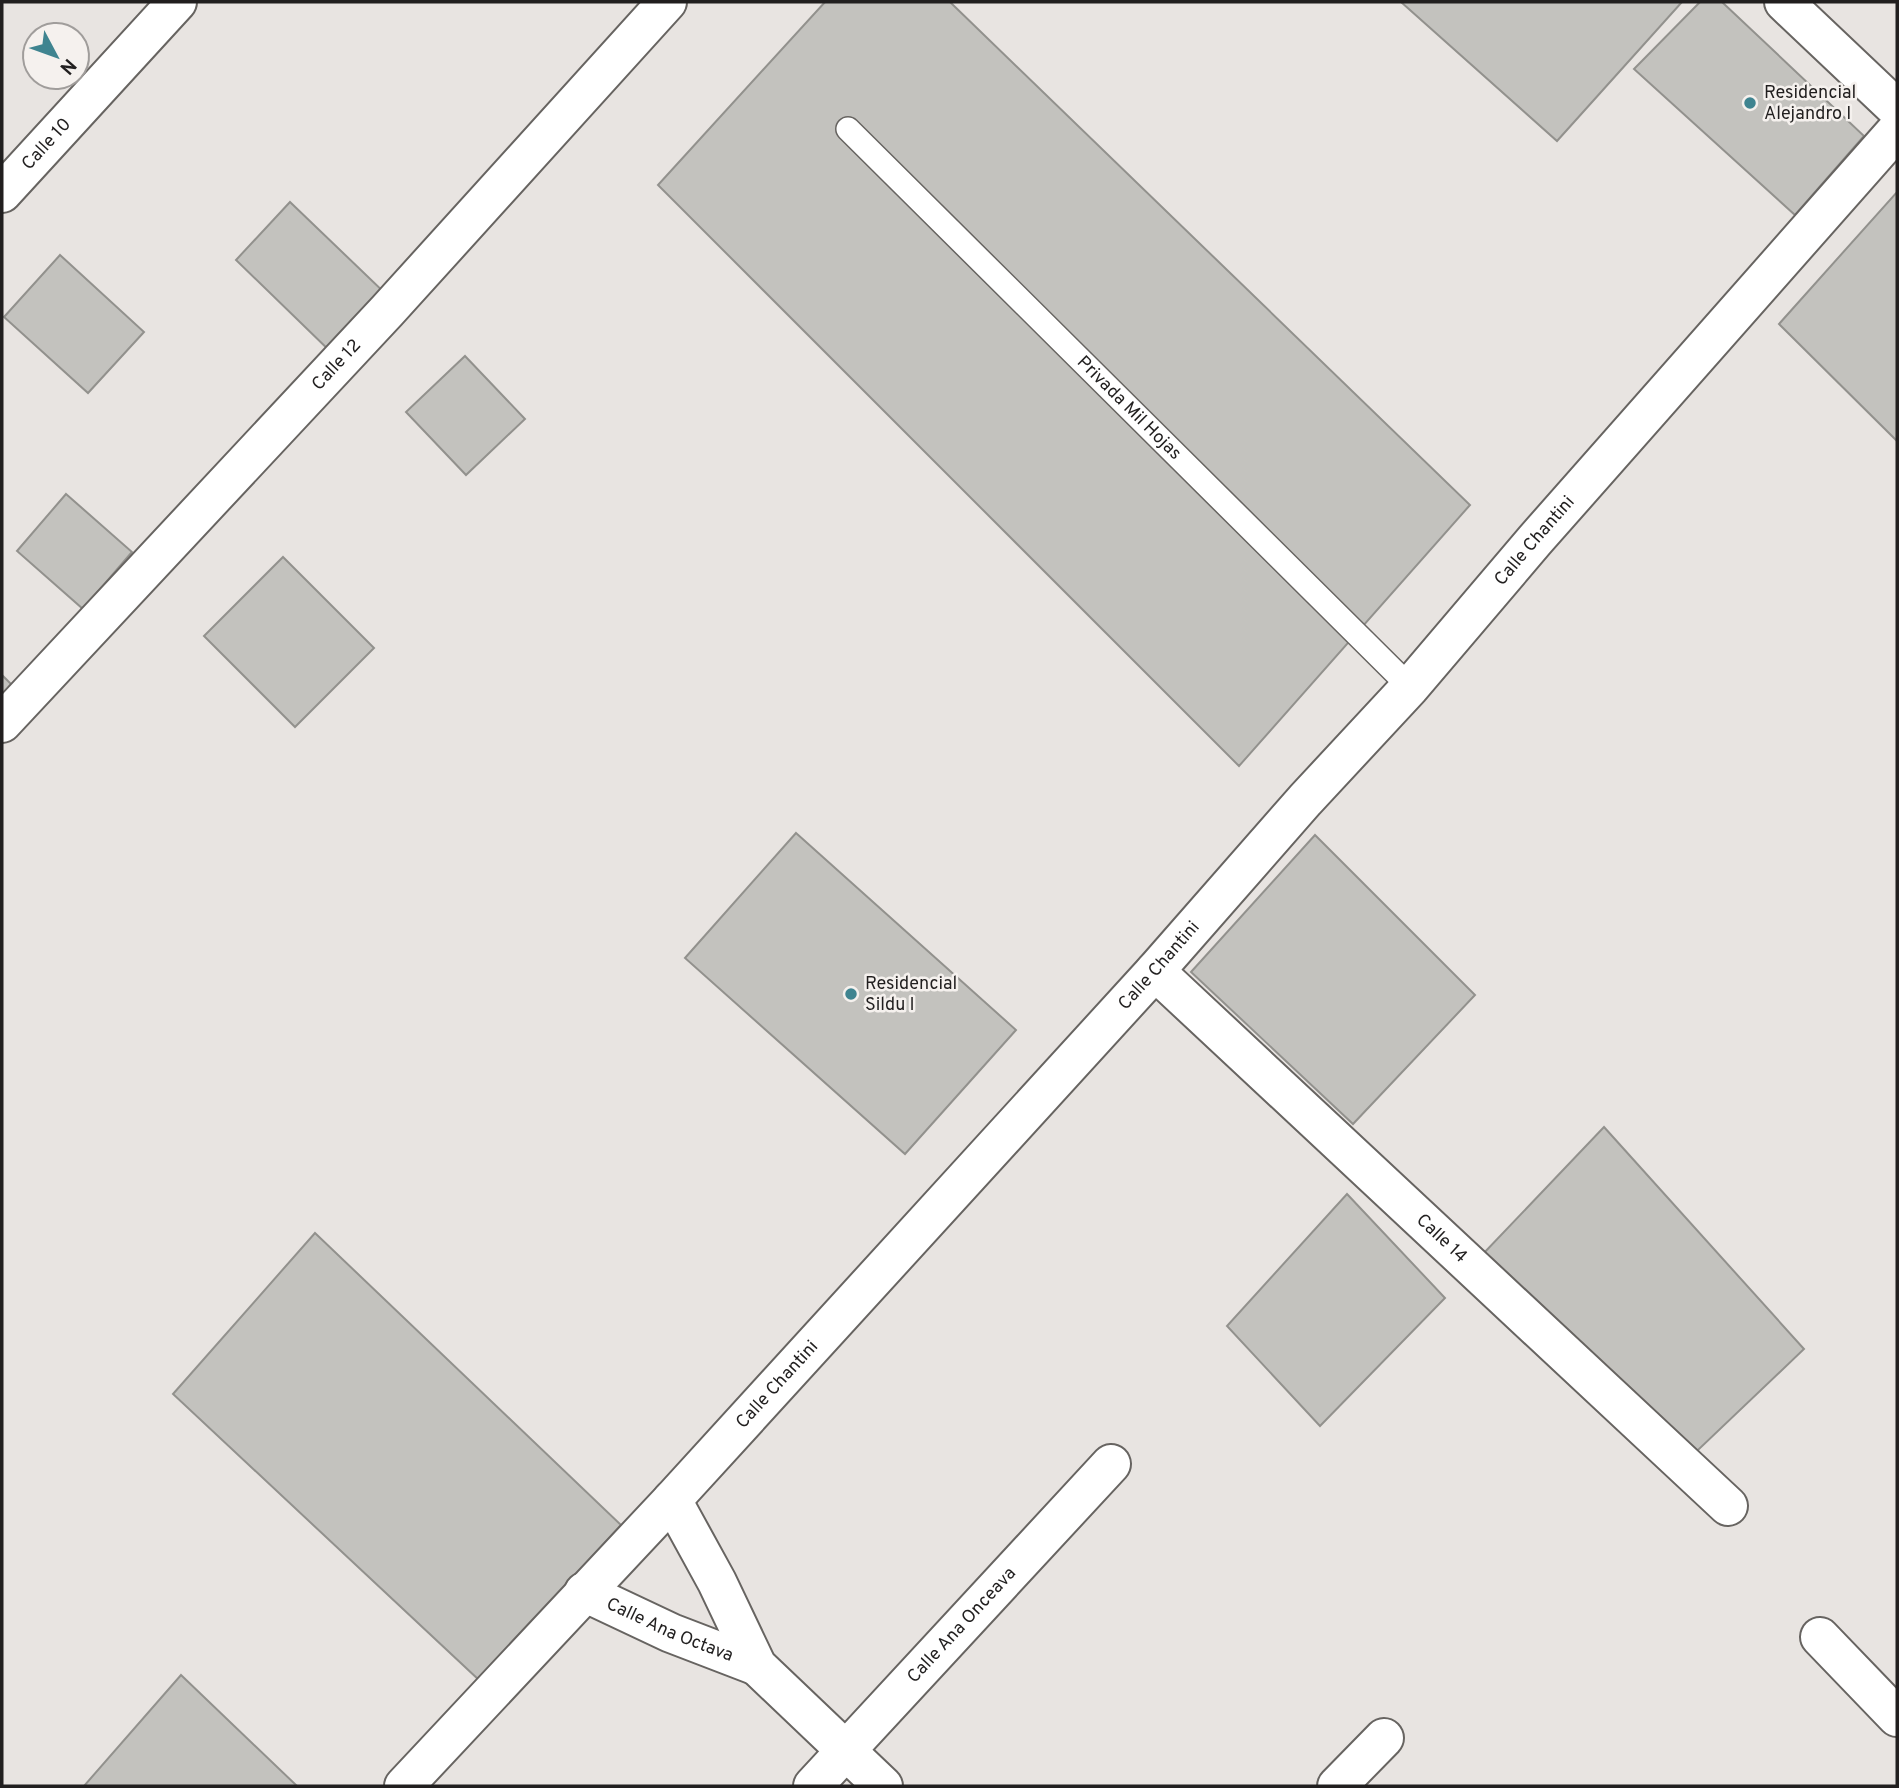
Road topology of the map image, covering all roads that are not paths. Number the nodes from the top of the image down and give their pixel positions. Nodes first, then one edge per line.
1 (177, 2) edge
2 (667, 2) edge
3 (1784, 2) edge
4 (1897, 109) edge
5 (848, 129) dead end
6 (1897, 130) edge
7 (2, 193) edge
8 (1410, 687) junction
9 (2, 723) edge
10 (1155, 971) junction
11 (1111, 1464) dead end
12 (672, 1500) junction
13 (1728, 1506) dead end
14 (584, 1592) junction
15 (1820, 1637) dead end
16 (757, 1666) junction
17 (1897, 1717) edge
18 (1384, 1738) dead end
19 (845, 1751) junction
20 (404, 1786) edge
21 (813, 1786) edge
22 (883, 1786) edge
23 (1337, 1786) edge

1 - 7 street, Calle 10
2 - 9 street, Calle 12
3 - 4 street
5 - 8 lane, Privada Mil Hojas
6 - 8 street, Calle Chantini
8 - 10 street, Calle Chantini
10 - 12 street, Calle Chantini
10 - 13 street, Calle 14
11 - 19 street, Calle Ana Onceava
12 - 14 street, Calle Chantini
12 - 16 street, Calle Ana Octava
14 - 16 street, Calle Ana Octava
14 - 20 street, Calle Chantini
15 - 17 street
16 - 19 street, Calle Ana Octava
18 - 23 street
19 - 21 street, Calle Ana Onceava
19 - 22 street, Calle Ana Octava

